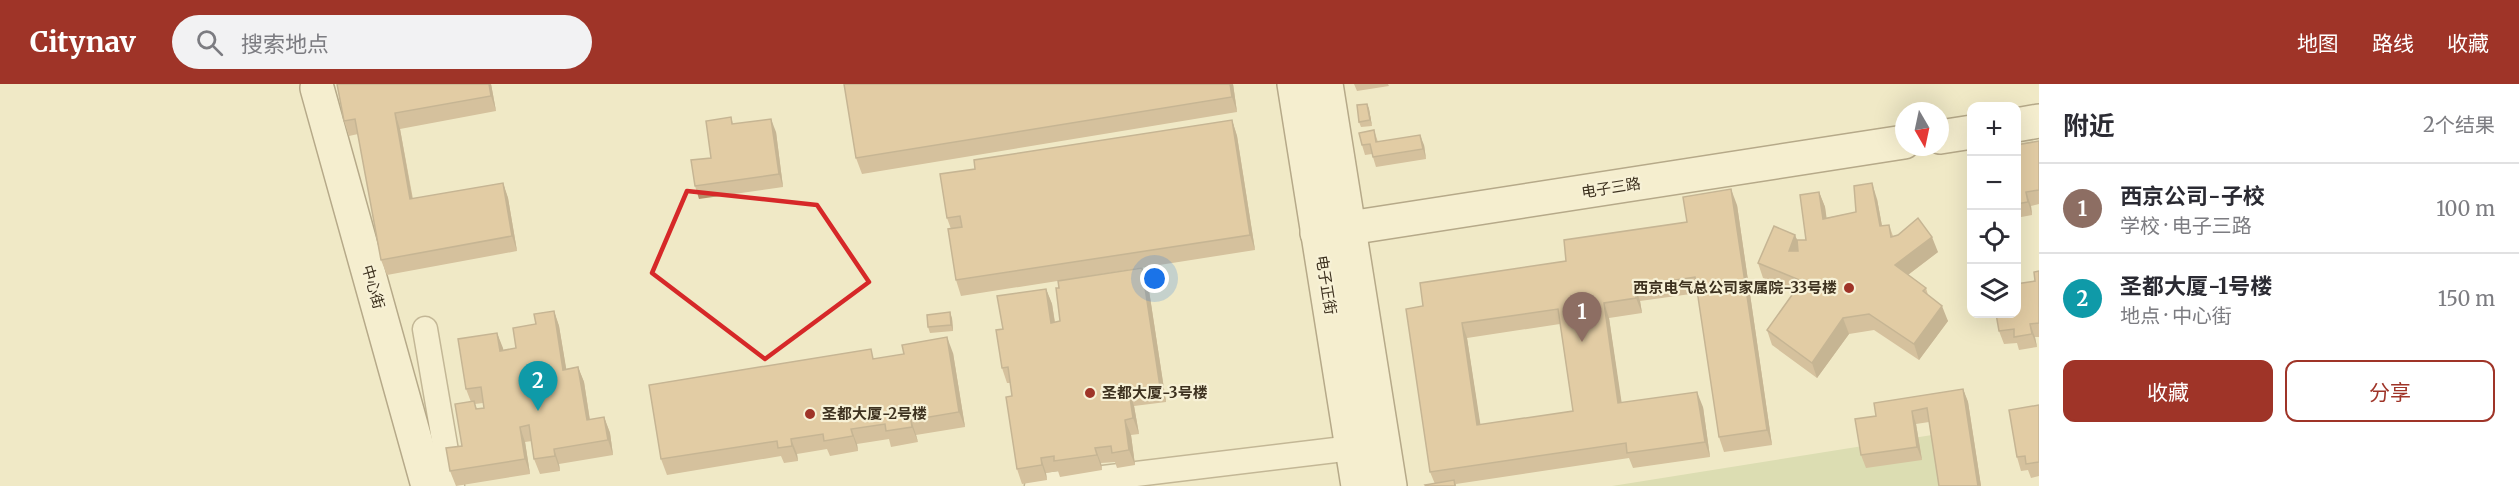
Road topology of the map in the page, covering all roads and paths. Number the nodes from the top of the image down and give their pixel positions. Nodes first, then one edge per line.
1 (1294, 84) edge
2 (1326, 84) edge
3 (317, 88) dead end
4 (2039, 121) edge
5 (2021, 124) edge
6 (1967, 133) edge
7 (1949, 136) edge
8 (1895, 143) edge
9 (1349, 229) junction
10 (1317, 233) junction
11 (425, 328) dead end
12 (1352, 448) junction
13 (428, 486) edge
14 (452, 486) edge
15 (1037, 486) edge
16 (1358, 486) edge
17 (1389, 486) edge

1 - 10 street, 电子正街
2 - 9 street, 电子正街
3 - 13 street, 中心街
4 - 5 street
6 - 7 street
8 - 9 street, 电子三路
9 - 10 street, 电子三路
9 - 17 street, 电子正街
10 - 12 street, 电子正街
11 - 14 street
12 - 15 street
12 - 16 street, 电子正街

